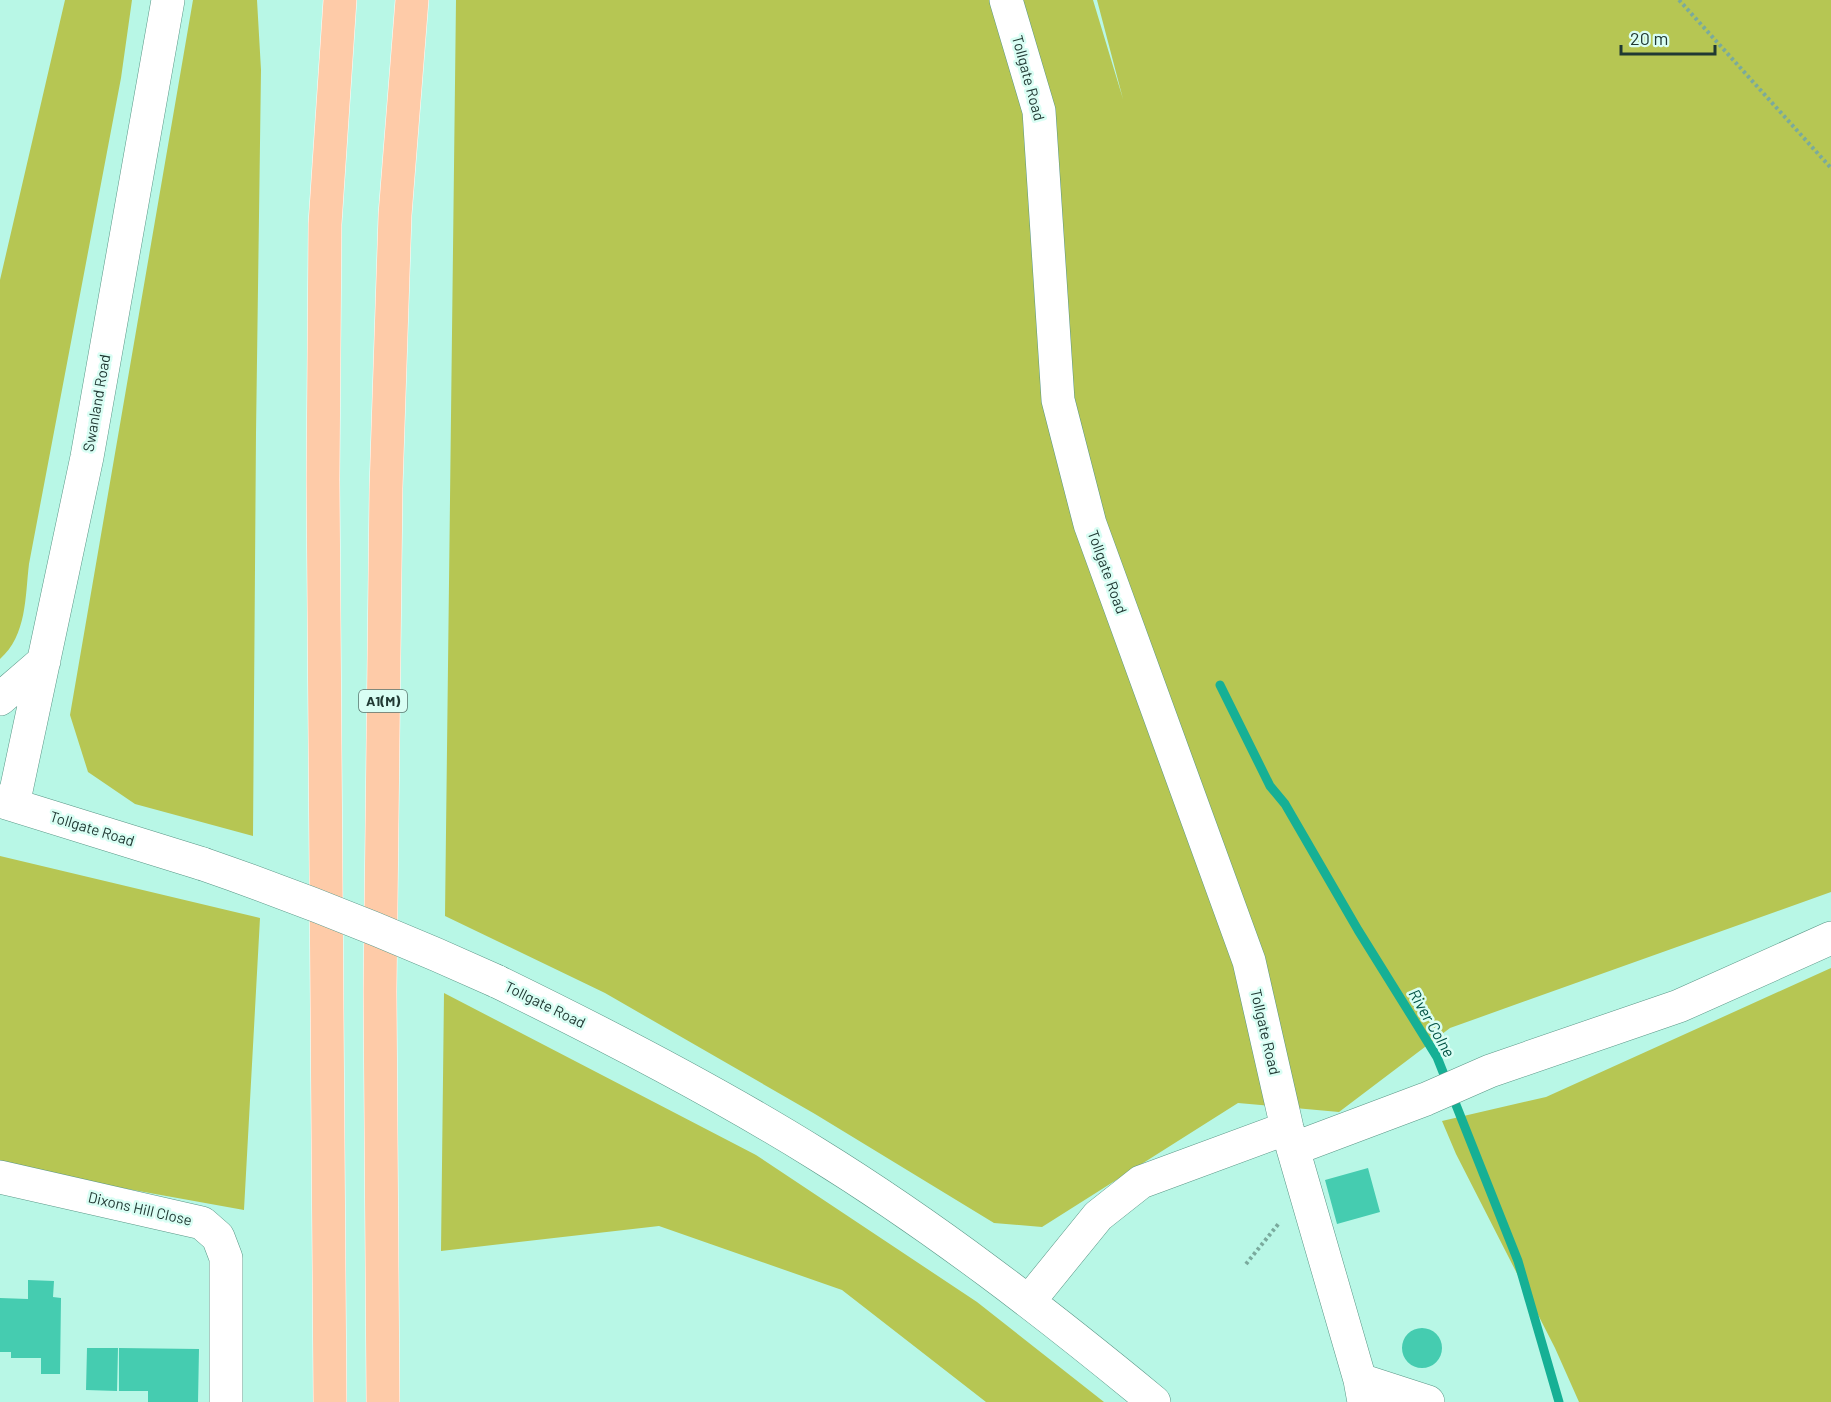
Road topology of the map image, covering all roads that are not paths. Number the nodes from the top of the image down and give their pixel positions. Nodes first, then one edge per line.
1 (168, 0) edge
2 (340, 0) edge
3 (412, 0) edge
4 (1006, 0) edge
5 (44, 662) junction
6 (0, 699) edge
7 (7, 803) edge
8 (1831, 938) edge
9 (1290, 1139) junction
10 (0, 1177) edge
11 (1029, 1301) junction
12 (1362, 1391) edge
13 (226, 1402) edge
14 (330, 1402) edge
15 (383, 1402) edge
16 (1154, 1402) edge
17 (1428, 1402) edge

1 - 5 street, Swanland Road
2 - 14 highway
3 - 15 highway, A1(M)
4 - 9 street, Tollgate Road
5 - 6 street
5 - 7 street, Swanland Road
7 - 11 street, Tollgate Road, bridge
8 - 9 street
9 - 11 street
9 - 12 street, Tollgate Road
10 - 13 street, Dixons Hill Close
11 - 16 street, Tollgate Road
12 - 17 street

